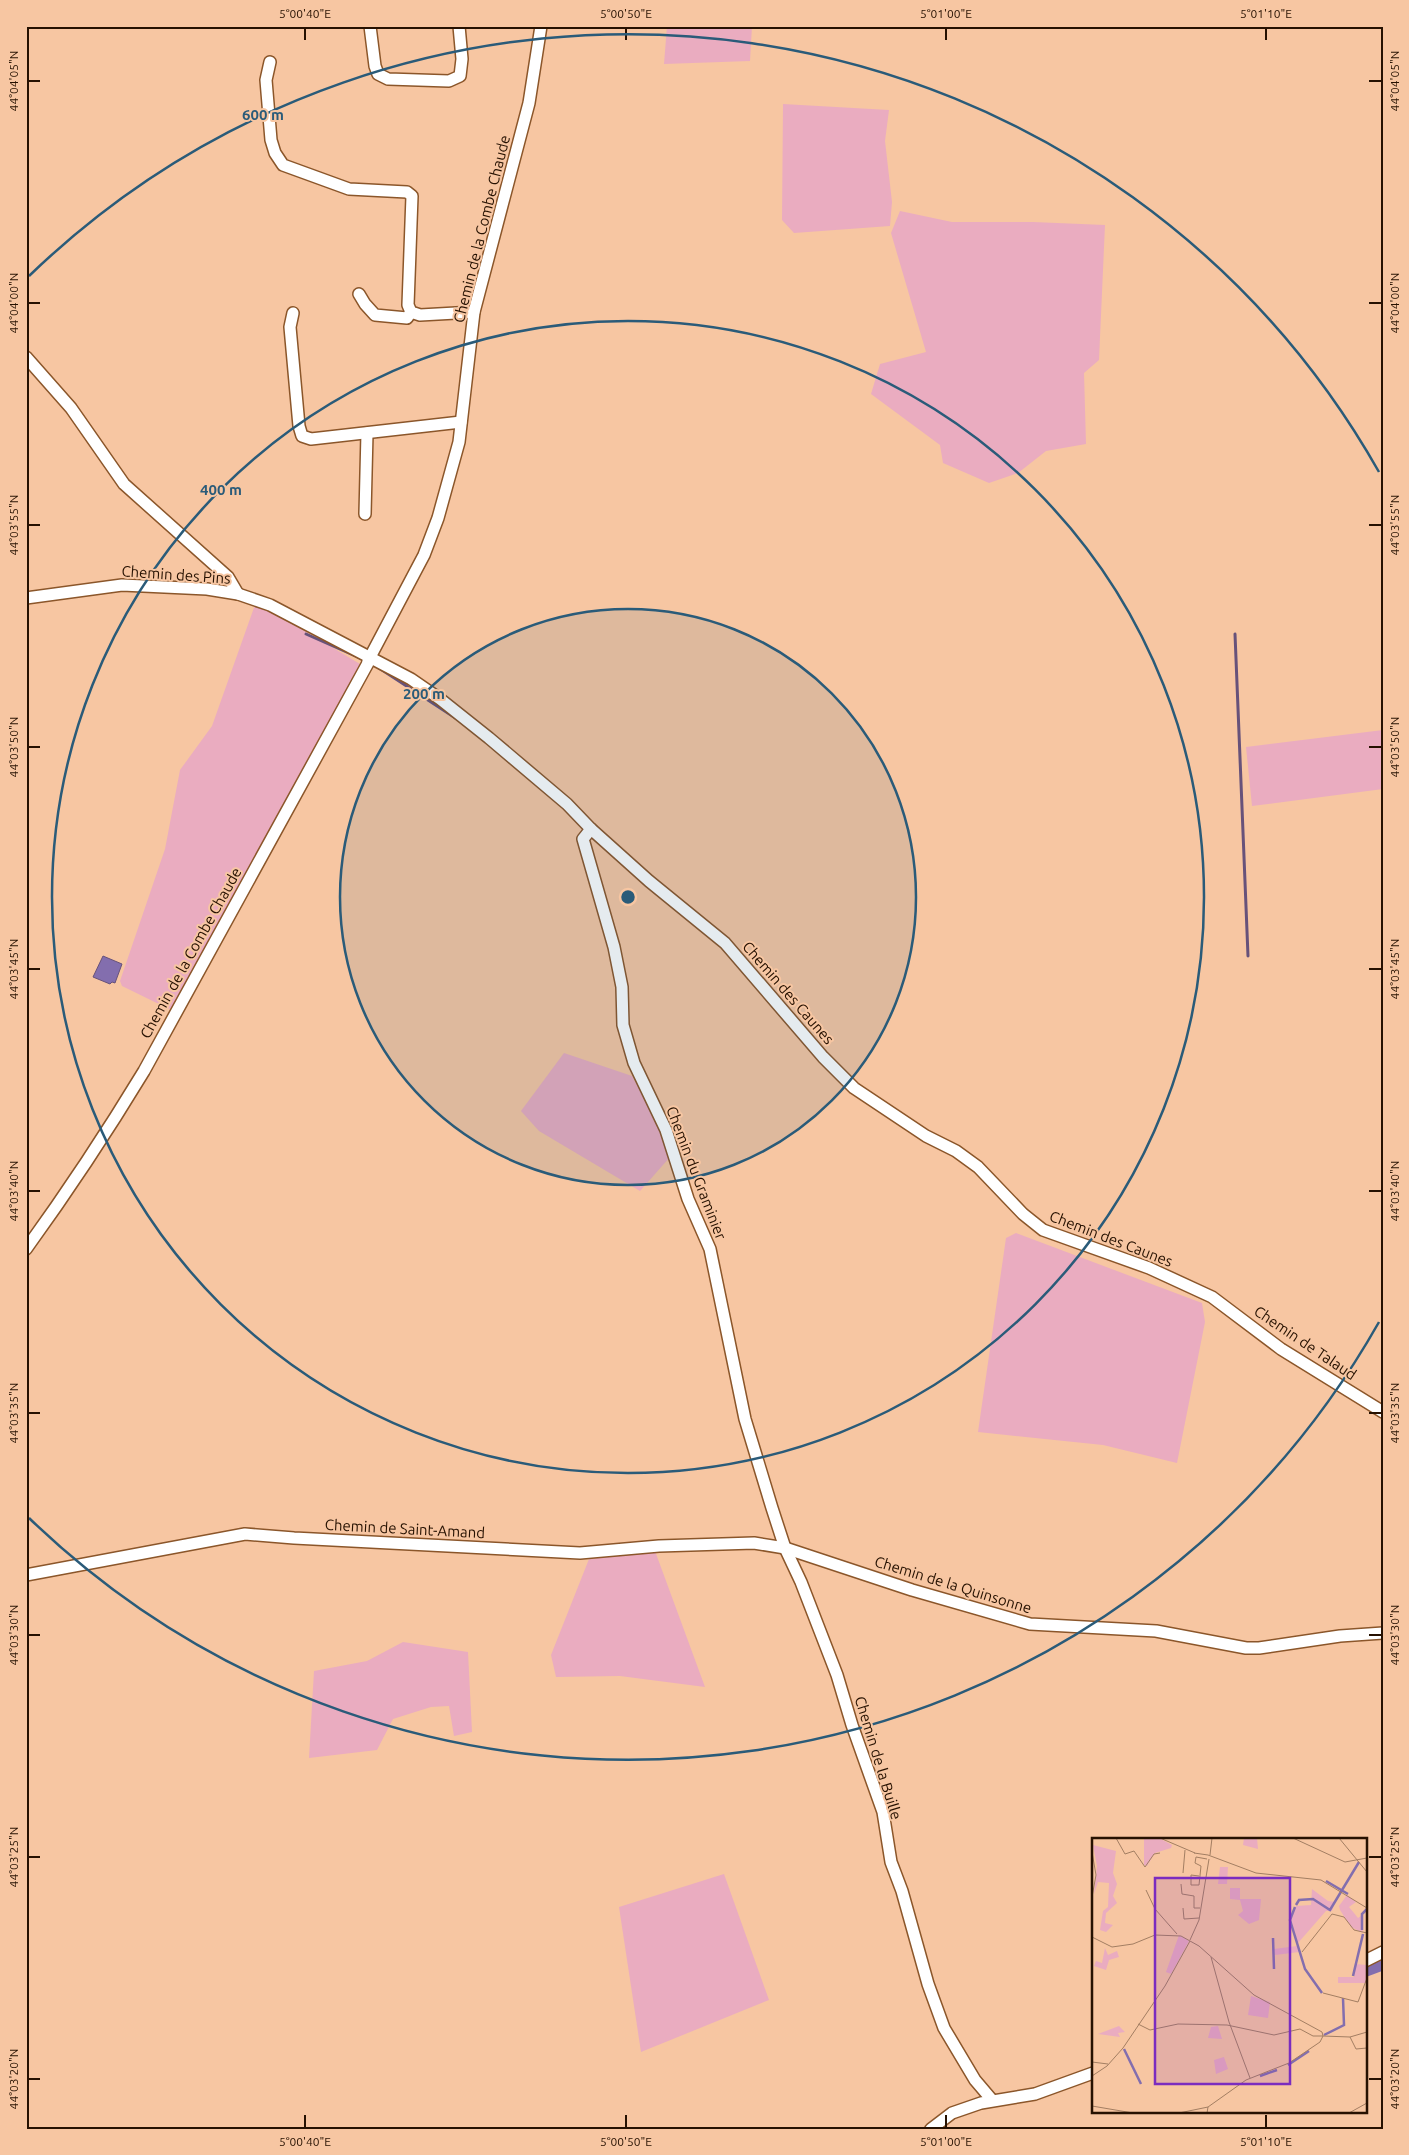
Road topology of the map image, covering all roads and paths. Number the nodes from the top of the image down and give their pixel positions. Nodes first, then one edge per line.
1 (370, 26) edge
2 (459, 26) edge
3 (541, 26) edge
4 (270, 62) dead end
5 (359, 294) dead end
6 (411, 312) junction
7 (474, 312) junction
8 (294, 313) dead end
9 (26, 357) edge
10 (461, 422) junction
11 (368, 433) junction
12 (365, 514) dead end
13 (238, 594) junction
14 (26, 598) edge
15 (369, 660) junction
16 (591, 829) junction
17 (26, 1249) edge
18 (1212, 1297) joint
19 (1383, 1412) edge
20 (746, 1419) joint
21 (785, 1548) junction
22 (26, 1576) edge
23 (1383, 1633) edge
24 (1383, 1952) edge
25 (1366, 1960) edge
26 (1092, 2073) edge
27 (992, 2100) junction
28 (931, 2129) edge

1 - 2 street
3 - 7 street, Chemin de la Combe Chaude
4 - 6 street
5 - 6 street
6 - 7 street
7 - 10 street, Chemin de la Combe Chaude
8 - 11 street
9 - 13 street
10 - 11 street
10 - 15 street, Chemin de la Combe Chaude
11 - 12 street
13 - 14 street, Chemin des Pins
13 - 15 street, Chemin des Pins
15 - 16 street, Chemin des Caunes
15 - 17 street, Chemin de la Combe Chaude
16 - 18 street, Chemin des Caunes
16 - 20 street, Chemin du Graminier
18 - 19 street, Chemin de Talaud
20 - 21 street, Chemin de la Buille
21 - 22 street, Chemin de Saint-Amand
21 - 23 street, Chemin de la Quinsonne
21 - 27 street, Chemin de la Buille
24 - 25 street
26 - 27 street
27 - 28 street

